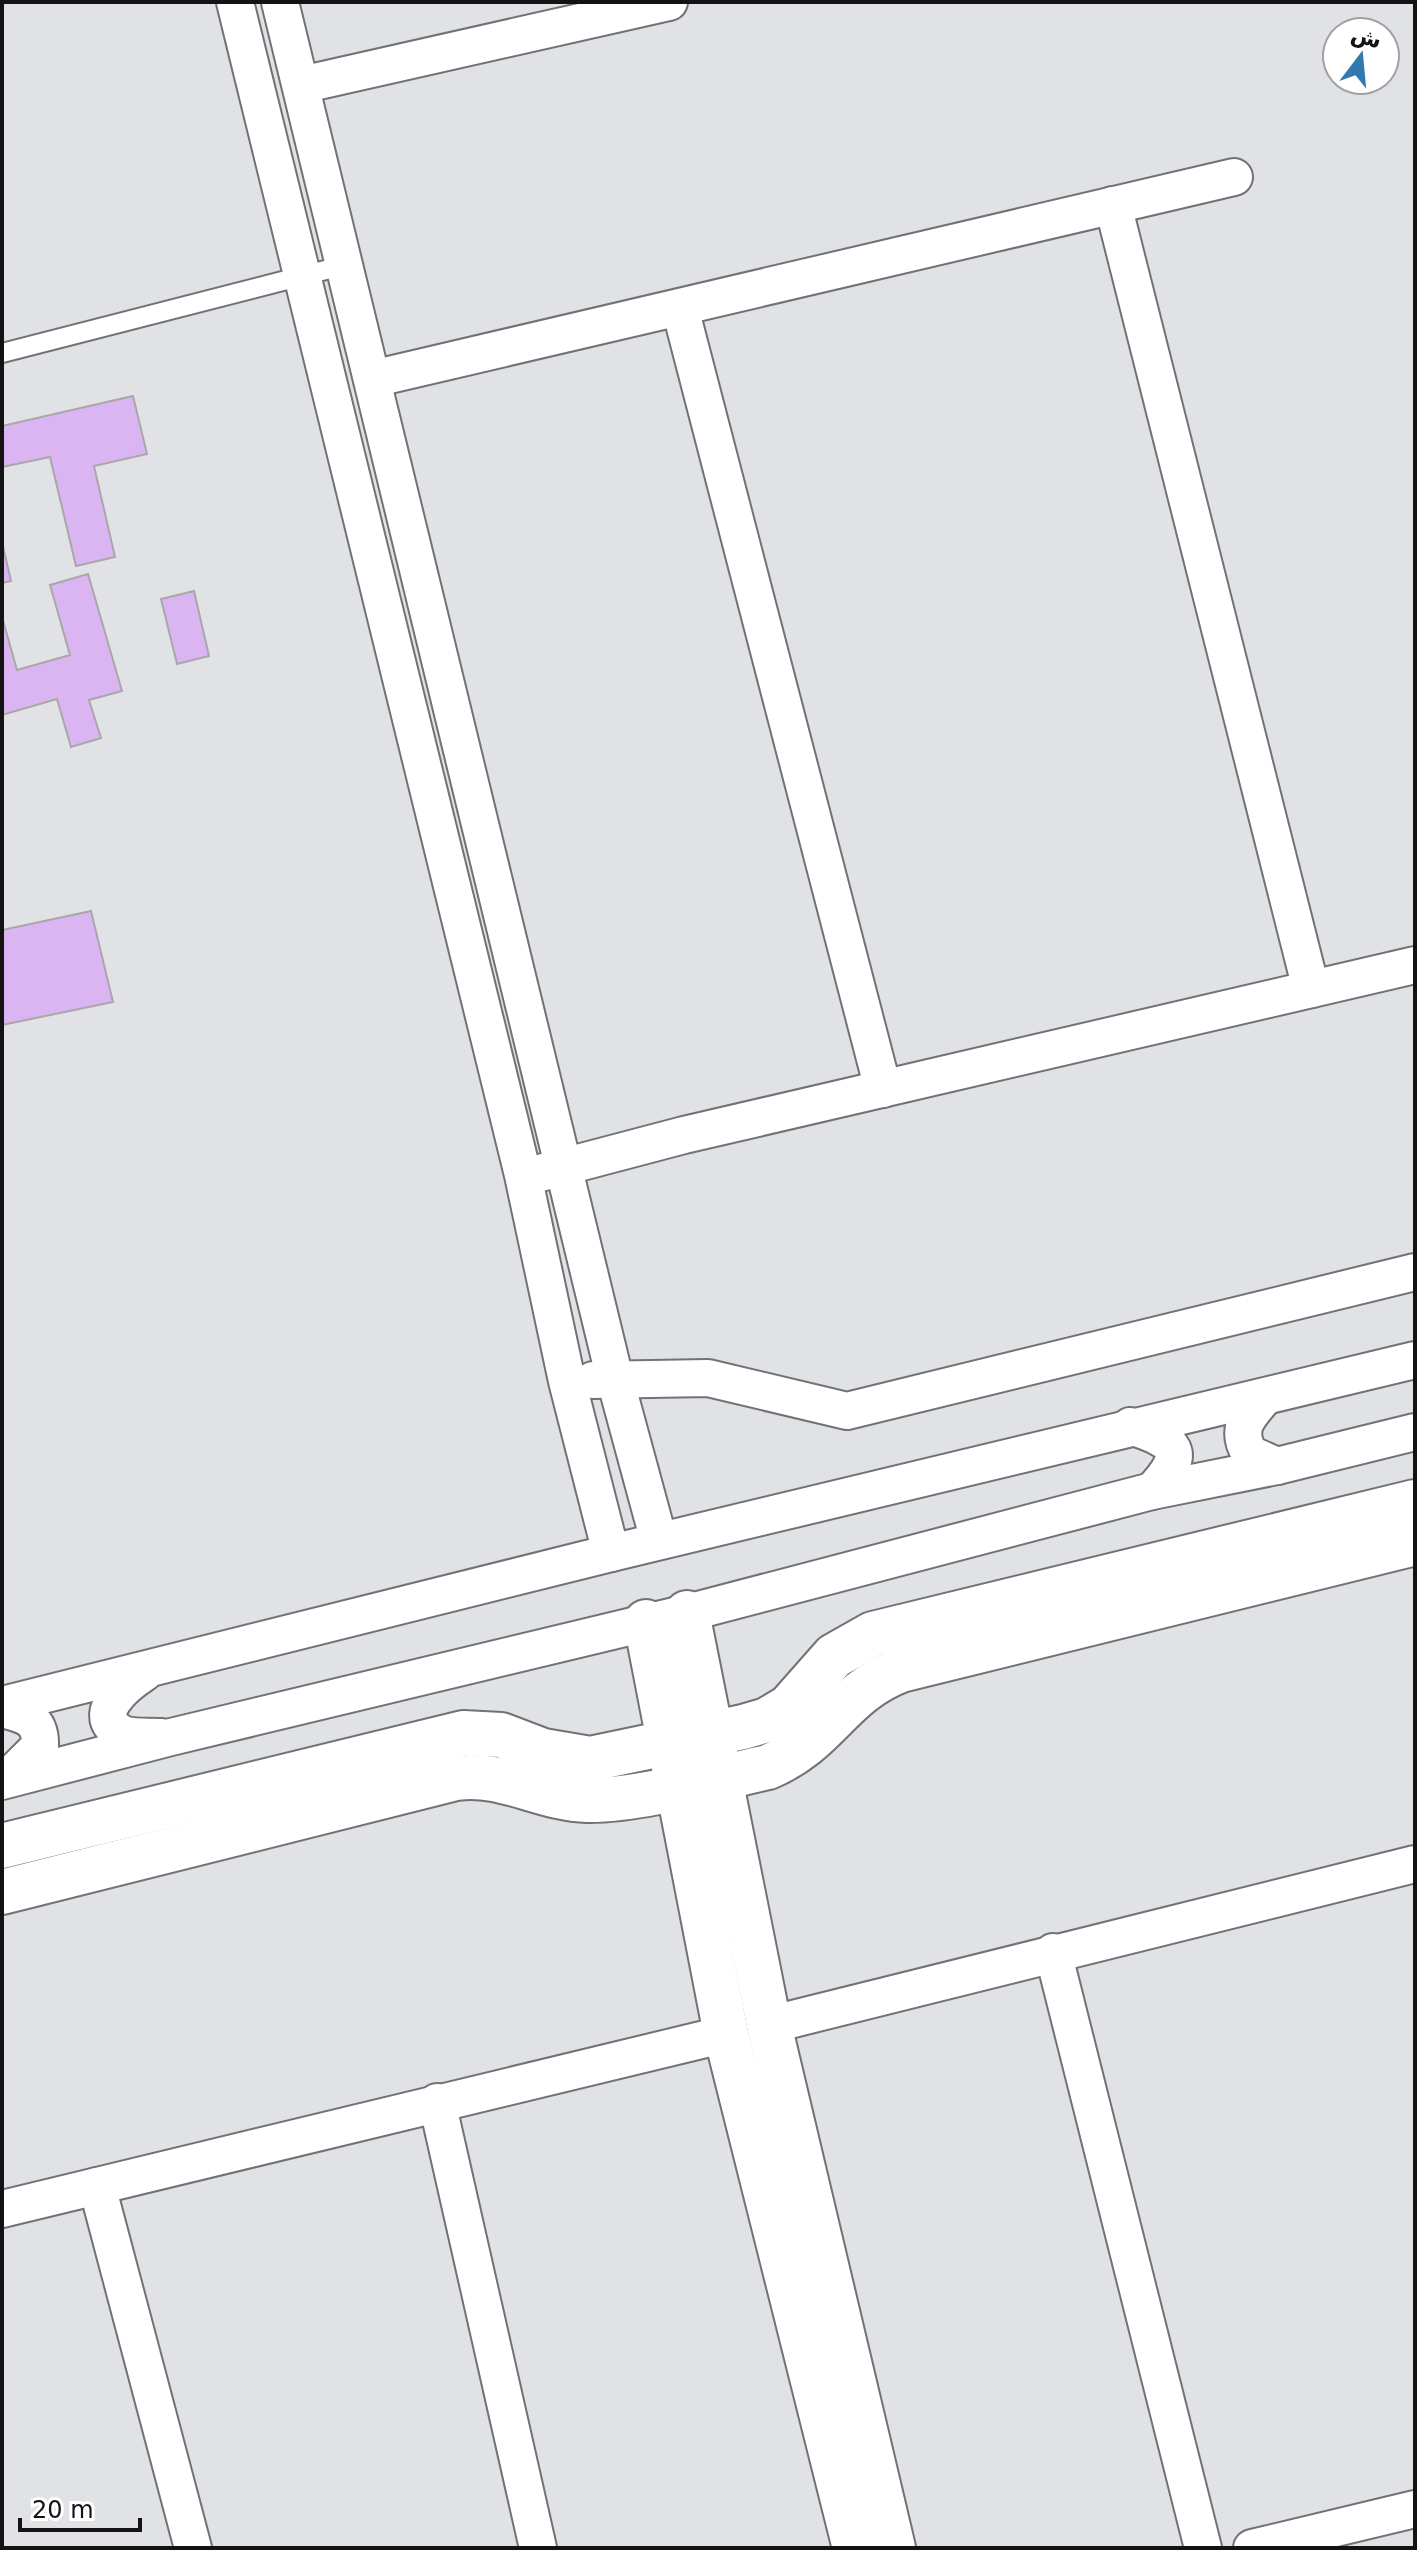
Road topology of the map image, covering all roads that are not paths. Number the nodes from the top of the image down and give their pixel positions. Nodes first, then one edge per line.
1 (235, 2) edge
2 (280, 2) edge
3 (669, 2) edge
4 (606, 9) edge
5 (301, 85) junction
6 (1234, 177) dead end
7 (1113, 205) junction
8 (345, 265) junction
9 (302, 276) junction
10 (680, 308) junction
11 (2, 353) edge
12 (372, 379) junction
13 (1415, 965) edge
14 (1311, 989) junction
15 (883, 1089) junction
16 (564, 1169) junction
17 (523, 1175) junction
18 (1415, 1272) edge
19 (1415, 1360) edge
20 (615, 1379) junction
21 (567, 1381) junction
22 (1263, 1399) junction
23 (1130, 1426) junction
24 (1415, 1432) edge
25 (1277, 1466) junction
26 (1152, 1491) junction
27 (1415, 1502) edge
28 (659, 1541) junction
29 (1415, 1543) edge
30 (611, 1553) junction
31 (1262, 1560) junction
32 (666, 1618) junction
33 (145, 1672) junction
34 (2, 1707) edge
35 (710, 1735) junction
36 (171, 1737) junction
37 (688, 1770) junction
38 (4, 1781) edge
39 (113, 1819) junction
40 (2, 1846) edge
41 (124, 1862) junction
42 (1415, 1864) edge
43 (2, 1892) edge
44 (1053, 1952) junction
45 (769, 2025) junction
46 (726, 2034) junction
47 (437, 2102) junction
48 (97, 2186) junction
49 (2, 2209) edge
50 (1415, 2509) edge
51 (193, 2548) edge
52 (538, 2548) edge
53 (855, 2548) edge
54 (893, 2548) edge
55 (1203, 2548) edge
56 (1252, 2548) edge

1 - 9 street
2 - 5 street
3 - 4 street
4 - 5 street
5 - 8 street
6 - 7 street
7 - 10 street
7 - 14 street
8 - 9 lane
8 - 12 street
9 - 11 lane
9 - 17 street
10 - 12 street
10 - 15 street
12 - 16 street
13 - 14 street
14 - 15 street
15 - 16 street
16 - 17 street
16 - 20 street
17 - 21 street
18 - 20 street
19 - 22 street
20 - 21 street
20 - 28 street
21 - 30 street
22 - 23 street
22 - 25 street
23 - 26 street
23 - 28 street
24 - 25 street
25 - 26 street
26 - 32 street
27 - 31 street
28 - 30 street
29 - 31 street
30 - 33 street
31 - 35 street
31 - 37 street
32 - 35 street
32 - 36 street
32 - 37 street
33 - 34 street
33 - 36 street
34 - 38 street
35 - 37 street
36 - 38 street
37 - 39 street
37 - 41 street
37 - 45 street
37 - 46 street
39 - 40 street
39 - 41 street
41 - 43 street
42 - 44 street
44 - 45 street
44 - 55 street
45 - 54 street
46 - 47 street
46 - 53 street
47 - 48 street
47 - 52 street
48 - 49 street
48 - 51 street
50 - 56 street

